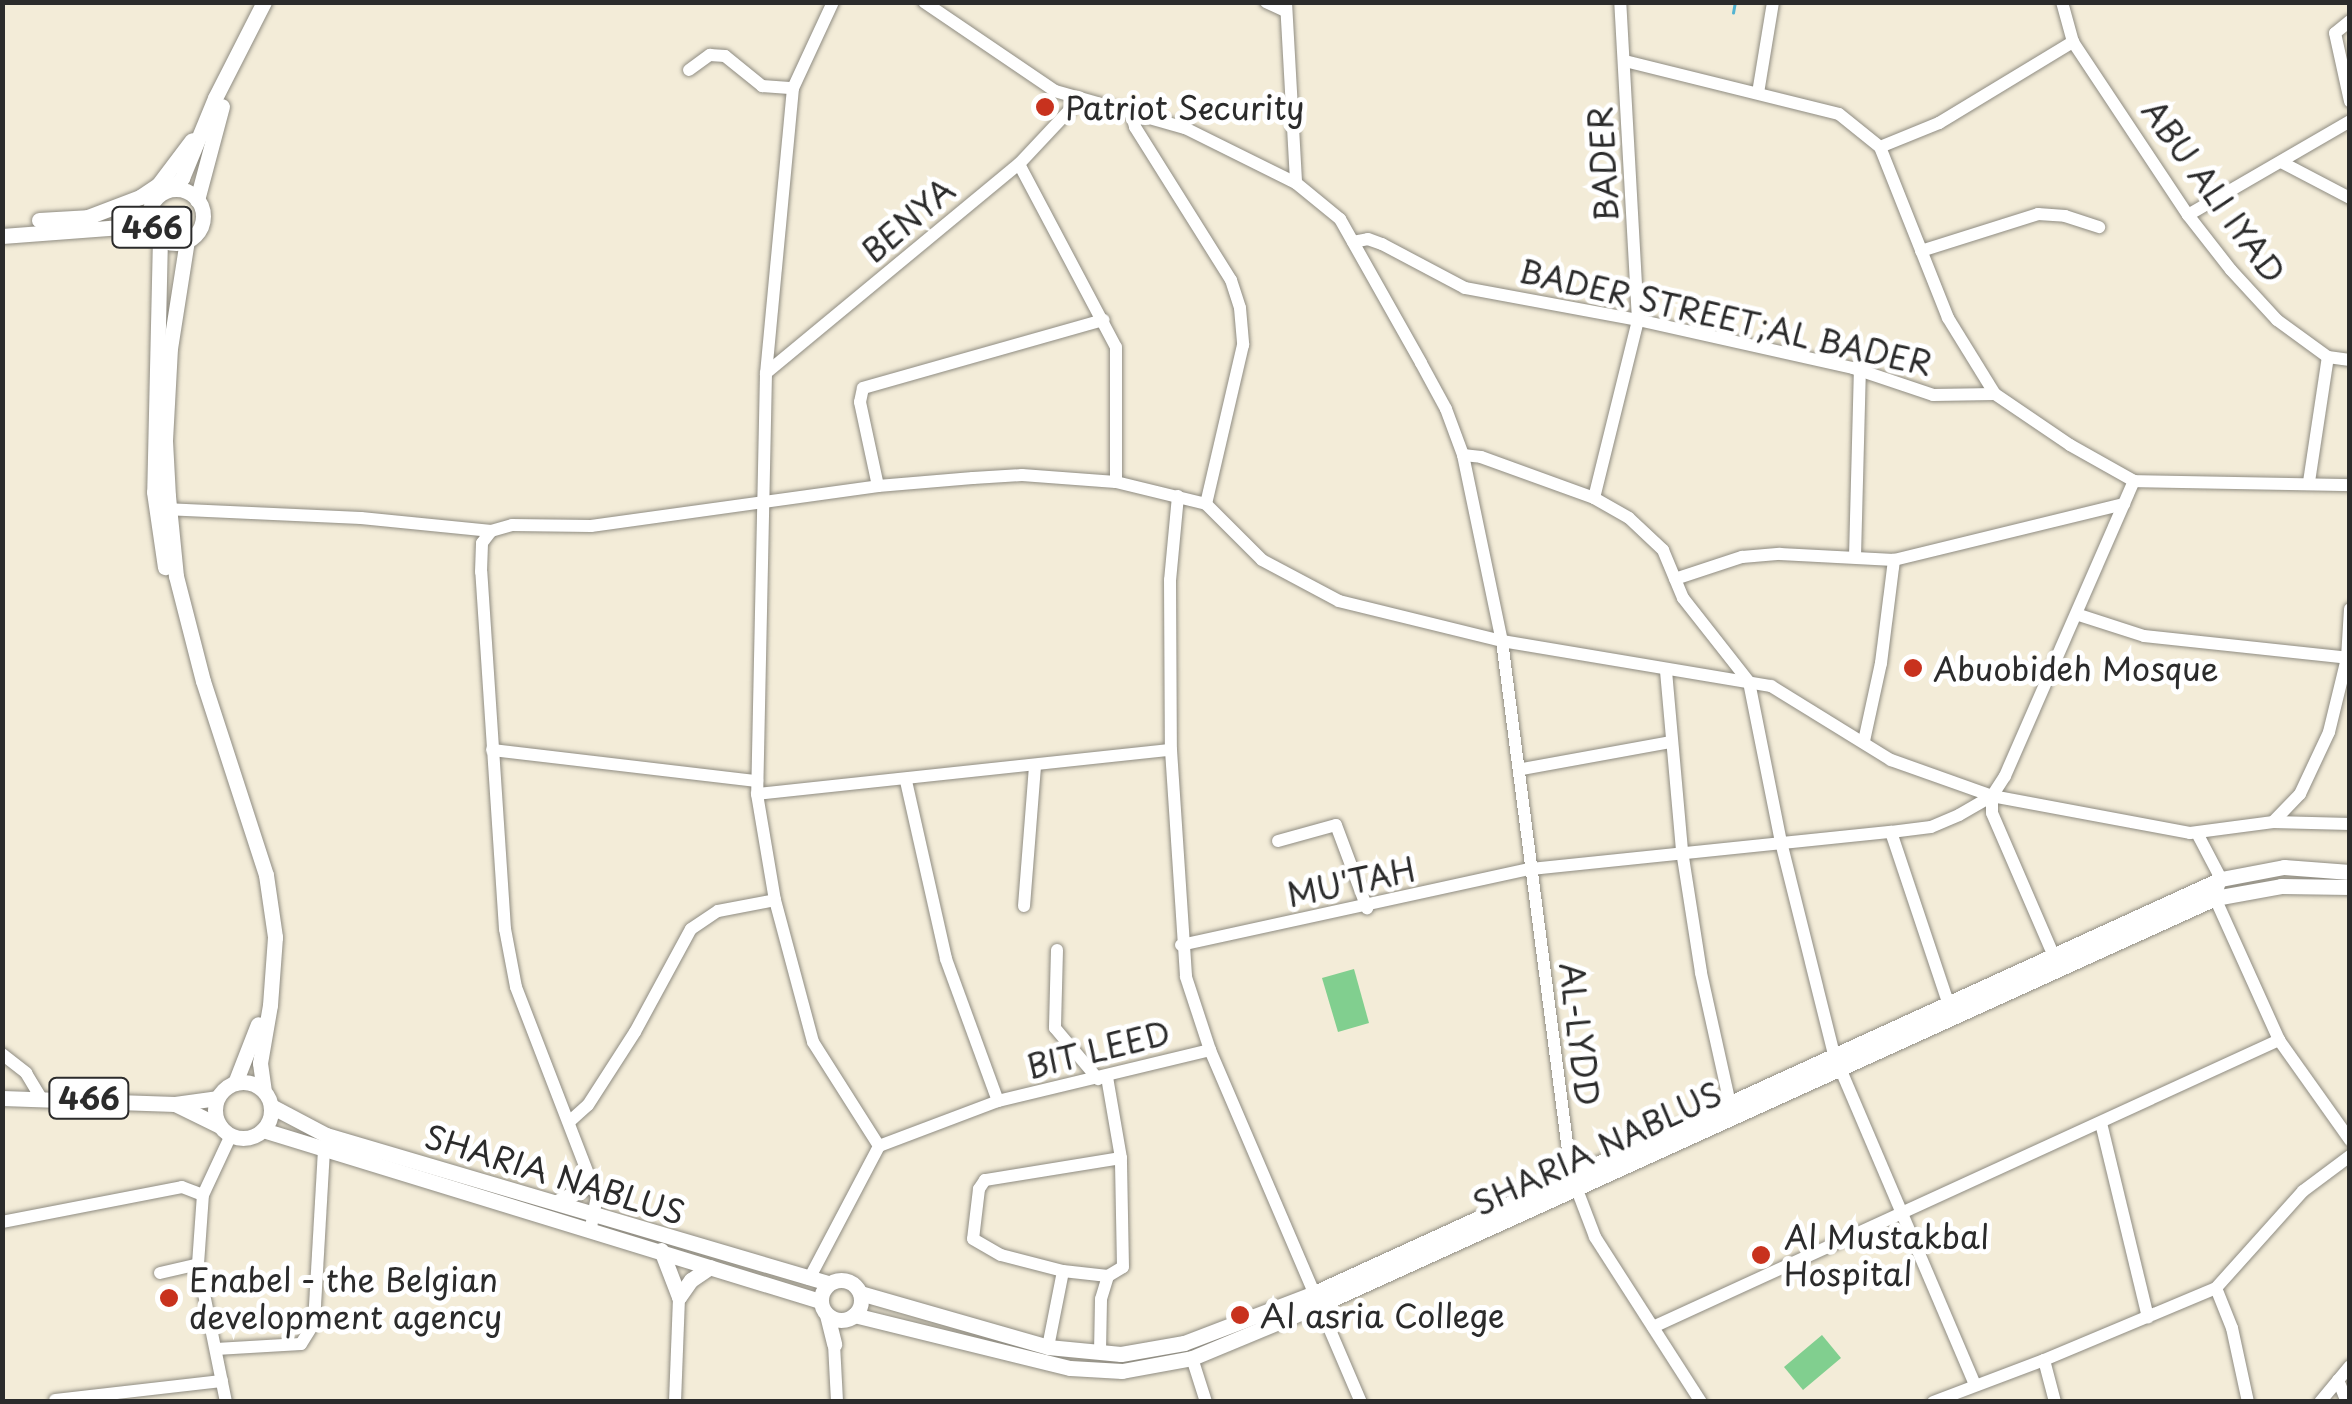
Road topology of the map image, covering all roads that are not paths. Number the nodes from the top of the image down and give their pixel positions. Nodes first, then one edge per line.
1 (264, 2) edge
2 (833, 2) edge
3 (924, 2) edge
4 (1266, 2) edge
5 (1620, 2) edge
6 (1773, 2) edge
7 (2062, 2) edge
8 (1286, 7) edge
9 (2350, 21) edge
10 (2073, 42) junction
11 (238, 54) junction
12 (1625, 60) junction
13 (690, 70) dead end
14 (793, 88) junction
15 (1758, 93) junction
16 (1079, 100) junction
17 (2350, 101) edge
18 (1130, 109) junction
19 (206, 121) junction
20 (2350, 121) edge
21 (1880, 147) junction
22 (2283, 163) junction
23 (1019, 164) junction
24 (1296, 182) junction
25 (171, 189) junction
26 (2350, 198) edge
27 (198, 200) junction
28 (152, 203) junction
29 (2188, 214) junction
30 (85, 218) junction
31 (2, 226) edge
32 (2099, 228) dead end
33 (158, 235) junction
34 (2, 236) edge
35 (187, 240) junction
36 (1354, 242) junction
37 (1921, 251) junction
38 (1104, 320) junction
39 (1638, 320) junction
40 (2328, 356) junction
41 (2350, 360) edge
42 (1860, 370) junction
43 (766, 374) junction
44 (1995, 394) junction
45 (1463, 455) junction
46 (2134, 481) junction
47 (1116, 482) junction
48 (2310, 482) junction
49 (2350, 485) edge
50 (878, 486) junction
51 (1178, 496) junction
52 (1594, 498) junction
53 (764, 502) junction
54 (1206, 504) junction
55 (2124, 504) junction
56 (163, 509) junction
57 (491, 530) junction
58 (1855, 557) junction
59 (1894, 560) junction
60 (1675, 579) junction
61 (2350, 609) edge
62 (2079, 615) junction
63 (1502, 641) junction
64 (2348, 658) edge
65 (1666, 671) junction
66 (1749, 682) junction
67 (1864, 741) junction
68 (1670, 742) junction
69 (492, 750) junction
70 (1170, 750) junction
71 (1036, 766) junction
72 (1522, 769) junction
73 (906, 781) junction
74 (757, 787) junction
75 (1992, 796) junction
76 (2274, 822) junction
77 (2350, 824) edge
78 (1891, 832) junction
79 (2197, 833) junction
80 (1278, 840) dead end
81 (1781, 842) junction
82 (1682, 851) junction
83 (1531, 869) junction
84 (2350, 872) edge
85 (2221, 879) junction
86 (2350, 887) edge
87 (2215, 898) junction
88 (775, 900) junction
89 (1024, 906) dead end
90 (1367, 908) junction
91 (1181, 945) junction
92 (1057, 950) dead end
93 (2056, 961) junction
94 (1948, 1002) junction
95 (2279, 1040) junction
96 (1210, 1050) junction
97 (2, 1054) edge
98 (1837, 1062) junction
99 (1102, 1078) junction
100 (235, 1082) junction
101 (40, 1096) junction
102 (2, 1098) edge
103 (217, 1098) junction
104 (268, 1098) junction
105 (998, 1101) junction
106 (175, 1104) junction
107 (1732, 1109) junction
108 (569, 1122) junction
109 (2100, 1124) junction
110 (225, 1130) junction
111 (263, 1130) junction
112 (2350, 1140) edge
113 (879, 1146) junction
114 (324, 1150) junction
115 (2350, 1156) edge
116 (1121, 1158) junction
117 (585, 1172) junction
118 (1573, 1181) junction
119 (203, 1195) junction
120 (556, 1202) junction
121 (1900, 1213) junction
122 (593, 1221) junction
123 (2, 1222) edge
124 (660, 1250) junction
125 (198, 1264) junction
126 (710, 1267) junction
127 (1063, 1271) junction
128 (160, 1272) dead end
129 (1108, 1276) junction
130 (809, 1279) junction
131 (828, 1284) junction
132 (2216, 1288) junction
133 (860, 1293) junction
134 (679, 1297) junction
135 (1314, 1300) junction
136 (824, 1308) junction
137 (851, 1317) junction
138 (2148, 1318) junction
139 (1653, 1327) junction
140 (834, 1344) junction
141 (1048, 1347) junction
142 (216, 1349) junction
143 (1100, 1352) junction
144 (1192, 1358) junction
145 (2044, 1360) junction
146 (2350, 1366) edge
147 (222, 1380) junction
148 (2338, 1380) junction
149 (1974, 1383) junction
150 (56, 1400) edge
151 (226, 1402) edge
152 (675, 1402) edge
153 (838, 1402) edge
154 (1206, 1402) edge
155 (1361, 1402) edge
156 (1701, 1402) edge
157 (1933, 1402) edge
158 (2055, 1402) edge
159 (2248, 1402) edge
160 (2320, 1402) edge
161 (2347, 1402) edge

1 - 11 main road, 466
2 - 14 street
3 - 16 street, AL-LYDD
4 - 8 street
5 - 12 street, BADER
6 - 15 street
7 - 10 street, ABU ALI IYAD
8 - 24 street
9 - 17 street
10 - 21 street
10 - 29 street, ABU ALI IYAD
11 - 19 main road, 466
11 - 27 main road, 466
12 - 15 street
12 - 39 street, BADER
13 - 14 street
14 - 43 street
15 - 21 street
16 - 18 street, AL-LYDD
16 - 23 street, BENYA
18 - 24 street, AL-LYDD
18 - 54 street
19 - 25 main road, 466
19 - 30 main road
20 - 22 street
21 - 37 street
22 - 26 street
22 - 29 street
23 - 38 street
23 - 43 street, BENYA
24 - 36 street, AL-LYDD
25 - 27 main road, 466
25 - 28 main road, 466
27 - 35 main road, 466
28 - 30 main road
28 - 33 main road, 466
29 - 40 street, ABU ALI IYAD
30 - 31 main road
32 - 37 street
33 - 34 main road
33 - 35 main road, 466
33 - 56 main road
35 - 56 main road
36 - 39 street, BADER STREET;AL BADER
36 - 45 street, AL-LYDD
37 - 44 street
38 - 47 street
38 - 50 street
39 - 42 street, BADER STREET;AL BADER
39 - 52 street, BADER
40 - 41 street
40 - 48 street
42 - 44 street, BADER STREET;AL BADER
42 - 58 street
43 - 53 street
44 - 46 street
45 - 52 street
45 - 63 street, AL-LYDD
46 - 48 street
46 - 55 street
47 - 50 street
47 - 51 street
48 - 49 street
50 - 53 street
51 - 54 street
51 - 70 street
52 - 60 street
53 - 57 street
53 - 74 street
54 - 63 street
55 - 59 street
55 - 62 street
56 - 57 street
56 - 100 main road
56 - 104 main road
57 - 69 street
58 - 59 street
58 - 60 street
59 - 67 street
60 - 66 street
61 - 64 street
62 - 64 street
62 - 75 street
63 - 65 street
63 - 72 street, AL-LYDD
64 - 76 street
65 - 66 street
65 - 68 street
66 - 67 street
66 - 81 street
67 - 75 street
68 - 72 street
68 - 82 street
69 - 74 street
69 - 108 street
70 - 71 street
70 - 91 street
71 - 73 street
71 - 89 street
72 - 83 street, AL-LYDD
73 - 74 street
73 - 105 street
74 - 88 street
75 - 78 street, MU'TAH
75 - 79 street
75 - 93 street
76 - 77 street
76 - 79 street
78 - 81 street, MU'TAH
78 - 94 street
79 - 85 street
80 - 90 street
81 - 82 street, MU'TAH
81 - 98 street
82 - 83 street, MU'TAH
82 - 107 street
83 - 90 street, MU'TAH
83 - 118 street, AL-LYDD
84 - 85 main road, SHARIA NABLUS
85 - 87 street
85 - 93 main road, SHARIA NABLUS
86 - 87 main road, SHARIA NABLUS
87 - 93 main road, SHARIA NABLUS
87 - 95 street
88 - 108 street
88 - 113 street
90 - 91 street, MU'TAH
91 - 96 street
92 - 99 street
93 - 94 main road, SHARIA NABLUS
93 - 98 main road, SHARIA NABLUS
94 - 98 main road, SHARIA NABLUS
95 - 109 street
95 - 112 street
96 - 99 street, BIT LEED
96 - 135 street
97 - 101 street
98 - 107 main road, SHARIA NABLUS
98 - 121 street
99 - 105 street, BIT LEED
99 - 116 street
100 - 103 main road
100 - 104 main road
101 - 102 main road, 466
101 - 106 main road, 466
103 - 106 main road, 466
103 - 110 main road
104 - 111 main road
104 - 120 main road, SHARIA NABLUS
105 - 113 street, BIT LEED
106 - 110 main road, 466
107 - 118 main road, SHARIA NABLUS
108 - 117 street
109 - 121 street
109 - 138 street
110 - 111 main road
110 - 119 street
111 - 114 main road, SHARIA NABLUS
113 - 130 street
114 - 122 main road, SHARIA NABLUS
114 - 142 street
115 - 132 street
116 - 127 street
116 - 129 street
117 - 120 main road
117 - 122 street
118 - 135 main road, SHARIA NABLUS
118 - 139 street, AL-LYDD
119 - 123 street
119 - 125 street
120 - 122 main road, SHARIA NABLUS
121 - 139 street
121 - 149 street
122 - 124 main road, SHARIA NABLUS
122 - 130 main road, SHARIA NABLUS
124 - 126 main road, SHARIA NABLUS
124 - 134 main road
125 - 128 street
125 - 142 street
126 - 134 main road
126 - 136 main road, SHARIA NABLUS
127 - 129 street
127 - 141 street
129 - 143 street
130 - 131 main road, SHARIA NABLUS
131 - 133 main road, SHARIA NABLUS
131 - 136 main road
132 - 138 street
132 - 159 street
133 - 137 main road
133 - 141 main road, SHARIA NABLUS
134 - 152 street
135 - 143 main road, SHARIA NABLUS
135 - 144 main road, SHARIA NABLUS
135 - 155 street
136 - 137 main road, SHARIA NABLUS
136 - 140 main road
137 - 140 main road
137 - 144 main road, SHARIA NABLUS
138 - 145 street
139 - 156 street, AL-LYDD
140 - 153 street
141 - 143 main road, SHARIA NABLUS
142 - 147 street
144 - 154 street
145 - 149 street
145 - 158 street
146 - 148 street
147 - 150 street
147 - 151 street
148 - 160 street
148 - 161 street
149 - 157 street

